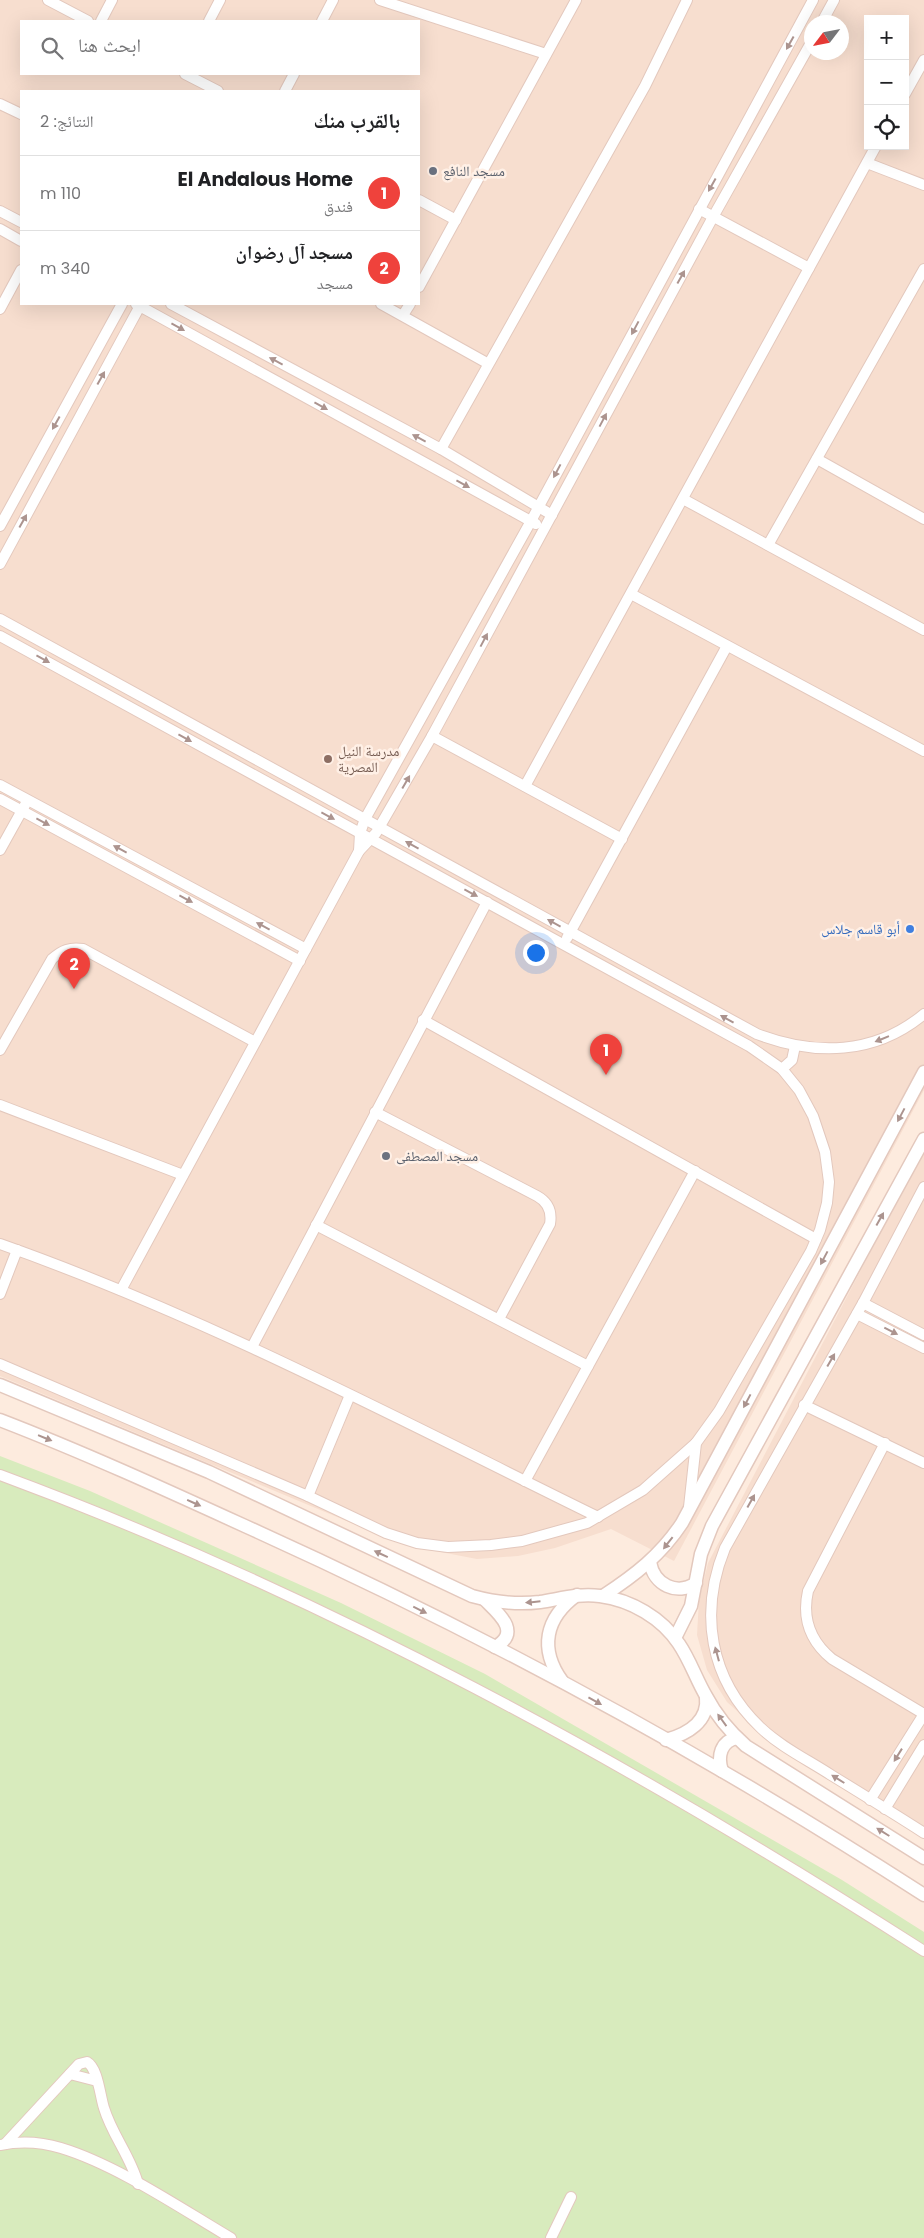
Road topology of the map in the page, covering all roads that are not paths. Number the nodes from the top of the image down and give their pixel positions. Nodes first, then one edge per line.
1 (48, 0) edge
2 (112, 0) edge
3 (220, 0) edge
4 (333, 0) edge
5 (380, 0) edge
6 (576, 0) edge
7 (687, 0) edge
8 (813, 0) edge
9 (834, 0) edge
10 (826, 15) edge
11 (86, 20) edge
12 (102, 20) edge
13 (210, 20) edge
14 (323, 20) edge
15 (546, 54) junction
16 (804, 55) edge
17 (924, 60) edge
18 (187, 75) edge
19 (293, 75) edge
20 (913, 79) junction
21 (924, 84) edge
22 (909, 86) edge
23 (216, 90) edge
24 (286, 90) edge
25 (0, 104) edge
26 (20, 114) edge
27 (874, 150) edge
28 (867, 163) junction
29 (924, 186) edge
30 (420, 201) edge
31 (699, 209) junction
32 (0, 210) edge
33 (713, 217) junction
34 (456, 220) junction
35 (20, 221) edge
36 (0, 229) edge
37 (20, 240) edge
38 (810, 268) junction
39 (924, 269) edge
40 (20, 272) edge
41 (420, 285) edge
42 (121, 305) edge
43 (139, 305) edge
44 (173, 305) edge
45 (383, 305) edge
46 (409, 305) edge
47 (0, 309) edge
48 (403, 316) junction
49 (487, 363) junction
50 (441, 449) junction
51 (817, 459) junction
52 (683, 499) junction
53 (538, 507) junction
54 (552, 515) junction
55 (924, 519) edge
56 (531, 521) junction
57 (0, 526) edge
58 (544, 528) junction
59 (768, 545) junction
60 (0, 564) edge
61 (631, 594) junction
62 (0, 619) edge
63 (924, 630) edge
64 (0, 636) edge
65 (727, 646) junction
66 (432, 736) junction
67 (924, 752) edge
68 (0, 785) edge
69 (525, 786) junction
70 (0, 799) edge
71 (28, 800) junction
72 (22, 810) junction
73 (365, 819) junction
74 (380, 827) junction
75 (360, 833) junction
76 (372, 839) junction
77 (622, 839) junction
78 (0, 850) edge
79 (359, 851) junction
80 (487, 902) junction
81 (570, 932) junction
82 (564, 943) junction
83 (306, 949) junction
84 (300, 960) junction
85 (924, 1014) edge
86 (423, 1020) junction
87 (255, 1042) junction
88 (795, 1046) junction
89 (0, 1050) edge
90 (782, 1069) junction
91 (924, 1072) edge
92 (0, 1105) edge
93 (375, 1112) junction
94 (924, 1138) edge
95 (695, 1171) junction
96 (183, 1175) junction
97 (924, 1187) edge
98 (316, 1225) junction
99 (816, 1240) junction
100 (0, 1244) edge
101 (17, 1250) junction
102 (120, 1290) junction
103 (0, 1294) edge
104 (863, 1303) junction
105 (857, 1314) junction
106 (499, 1319) junction
107 (924, 1335) edge
108 (252, 1347) junction
109 (924, 1348) edge
110 (0, 1364) edge
111 (588, 1366) junction
112 (0, 1385) edge
113 (350, 1395) junction
114 (804, 1405) junction
115 (0, 1420) edge
116 (696, 1443) junction
117 (884, 1443) junction
118 (924, 1463) edge
119 (0, 1475) edge
120 (525, 1481) junction
121 (308, 1496) junction
122 (688, 1511) junction
123 (598, 1517) junction
124 (650, 1562) junction
125 (696, 1583) junction
126 (577, 1595) junction
127 (603, 1596) junction
128 (484, 1600) junction
129 (675, 1638) junction
130 (495, 1647) junction
131 (564, 1684) junction
132 (706, 1697) junction
133 (924, 1714) edge
134 (737, 1738) junction
135 (666, 1740) junction
136 (924, 1745) edge
137 (722, 1771) junction
138 (870, 1800) junction
139 (885, 1809) junction
140 (924, 1833) edge
141 (924, 1858) edge
142 (924, 1896) edge
143 (924, 1951) edge
144 (70, 2074) junction
145 (97, 2082) junction
146 (2, 2145) edge
147 (138, 2184) junction
148 (571, 2197) dead end
149 (231, 2238) edge
150 (551, 2238) edge

1 - 11 street
2 - 12 street
3 - 13 street
4 - 14 street
5 - 15 street
6 - 15 street
7 - 49 street
8 -> 31 street
9 - 10 street
15 - 34 street
16 - 33 street
17 - 20 street
18 - 23 street
19 - 24 street
20 - 21 street
20 - 22 street
25 - 26 street
27 - 28 street
28 - 29 street
28 - 38 street
30 - 34 street
31 - 33 street
31 -> 53 street
32 - 35 street
33 - 38 street
54 -> 33 street
34 - 41 street
36 - 37 street
38 - 52 street
39 - 51 street
40 - 47 street
42 -> 57 street
43 -> 56 street
60 -> 43 street
50 -> 44 street
45 - 48 street
46 - 48 street
48 - 49 street
49 - 50 street
50 - 53 street
51 - 55 street
51 - 59 street
52 - 59 street
52 - 61 street
53 - 54 street
53 - 56 street
54 - 58 street
56 - 58 street
56 - 73 street
66 -> 58 street
59 - 63 street
61 - 65 street
61 - 69 street
62 - 73 street
64 -> 75 street
65 - 67 street
65 - 77 street
66 - 69 street
74 -> 66 street
68 - 71 street
69 - 77 street
70 - 72 street
71 - 72 street
83 -> 71 street
72 - 78 street
72 -> 84 street
73 - 74 street
73 - 75 street
74 - 76 street
81 -> 74 street
75 - 76 street
75 - 79 street
76 - 79 street
76 -> 80 street
77 - 81 street
79 - 83 street
80 - 82 street
80 - 86 street
81 - 82 street
88 -> 81 street
82 - 90 street
83 - 84 street
84 - 87 street
85 -> 88 street
86 - 93 street
86 - 95 street
87 - 89 street
87 - 96 street
88 - 90 street
90 - 99 street
91 -> 122 street
92 - 96 street
93 - 98 street
93 - 106 street
125 -> 94 street
95 - 99 street
95 - 111 street
96 - 102 street
97 - 104 street
98 - 106 street
98 - 108 street
99 - 116 street
100 - 101 street
101 - 102 street
101 - 103 street
102 - 108 street
104 - 105 street
104 - 107 street
105 -> 109 street
114 -> 105 street
106 - 111 street
108 - 113 street
110 - 121 street
111 - 120 street
128 -> 112 street
113 - 120 street
113 - 121 street
114 - 117 street
138 -> 114 street
115 -> 130 street
116 - 122 street
116 - 123 street
117 - 118 street
117 - 133 street
119 - 143 street
120 - 123 street
121 - 123 street
122 -> 124 street
124 - 125 street
124 - 127 street
125 - 129 street
126 - 127 street
126 -> 128 street
126 - 131 street
127 - 129 street
128 - 130 street
129 - 132 street
130 - 131 street
131 -> 135 street
134 -> 132 street
132 - 135 street
133 -> 138 street
134 - 137 street
141 -> 134 street
135 - 137 street
136 - 139 street
137 - 142 street
138 - 139 street
139 - 140 street
144 - 145 street
144 - 145 street
144 - 146 street
145 - 147 street
146 - 147 street
147 - 149 street
148 - 150 street

